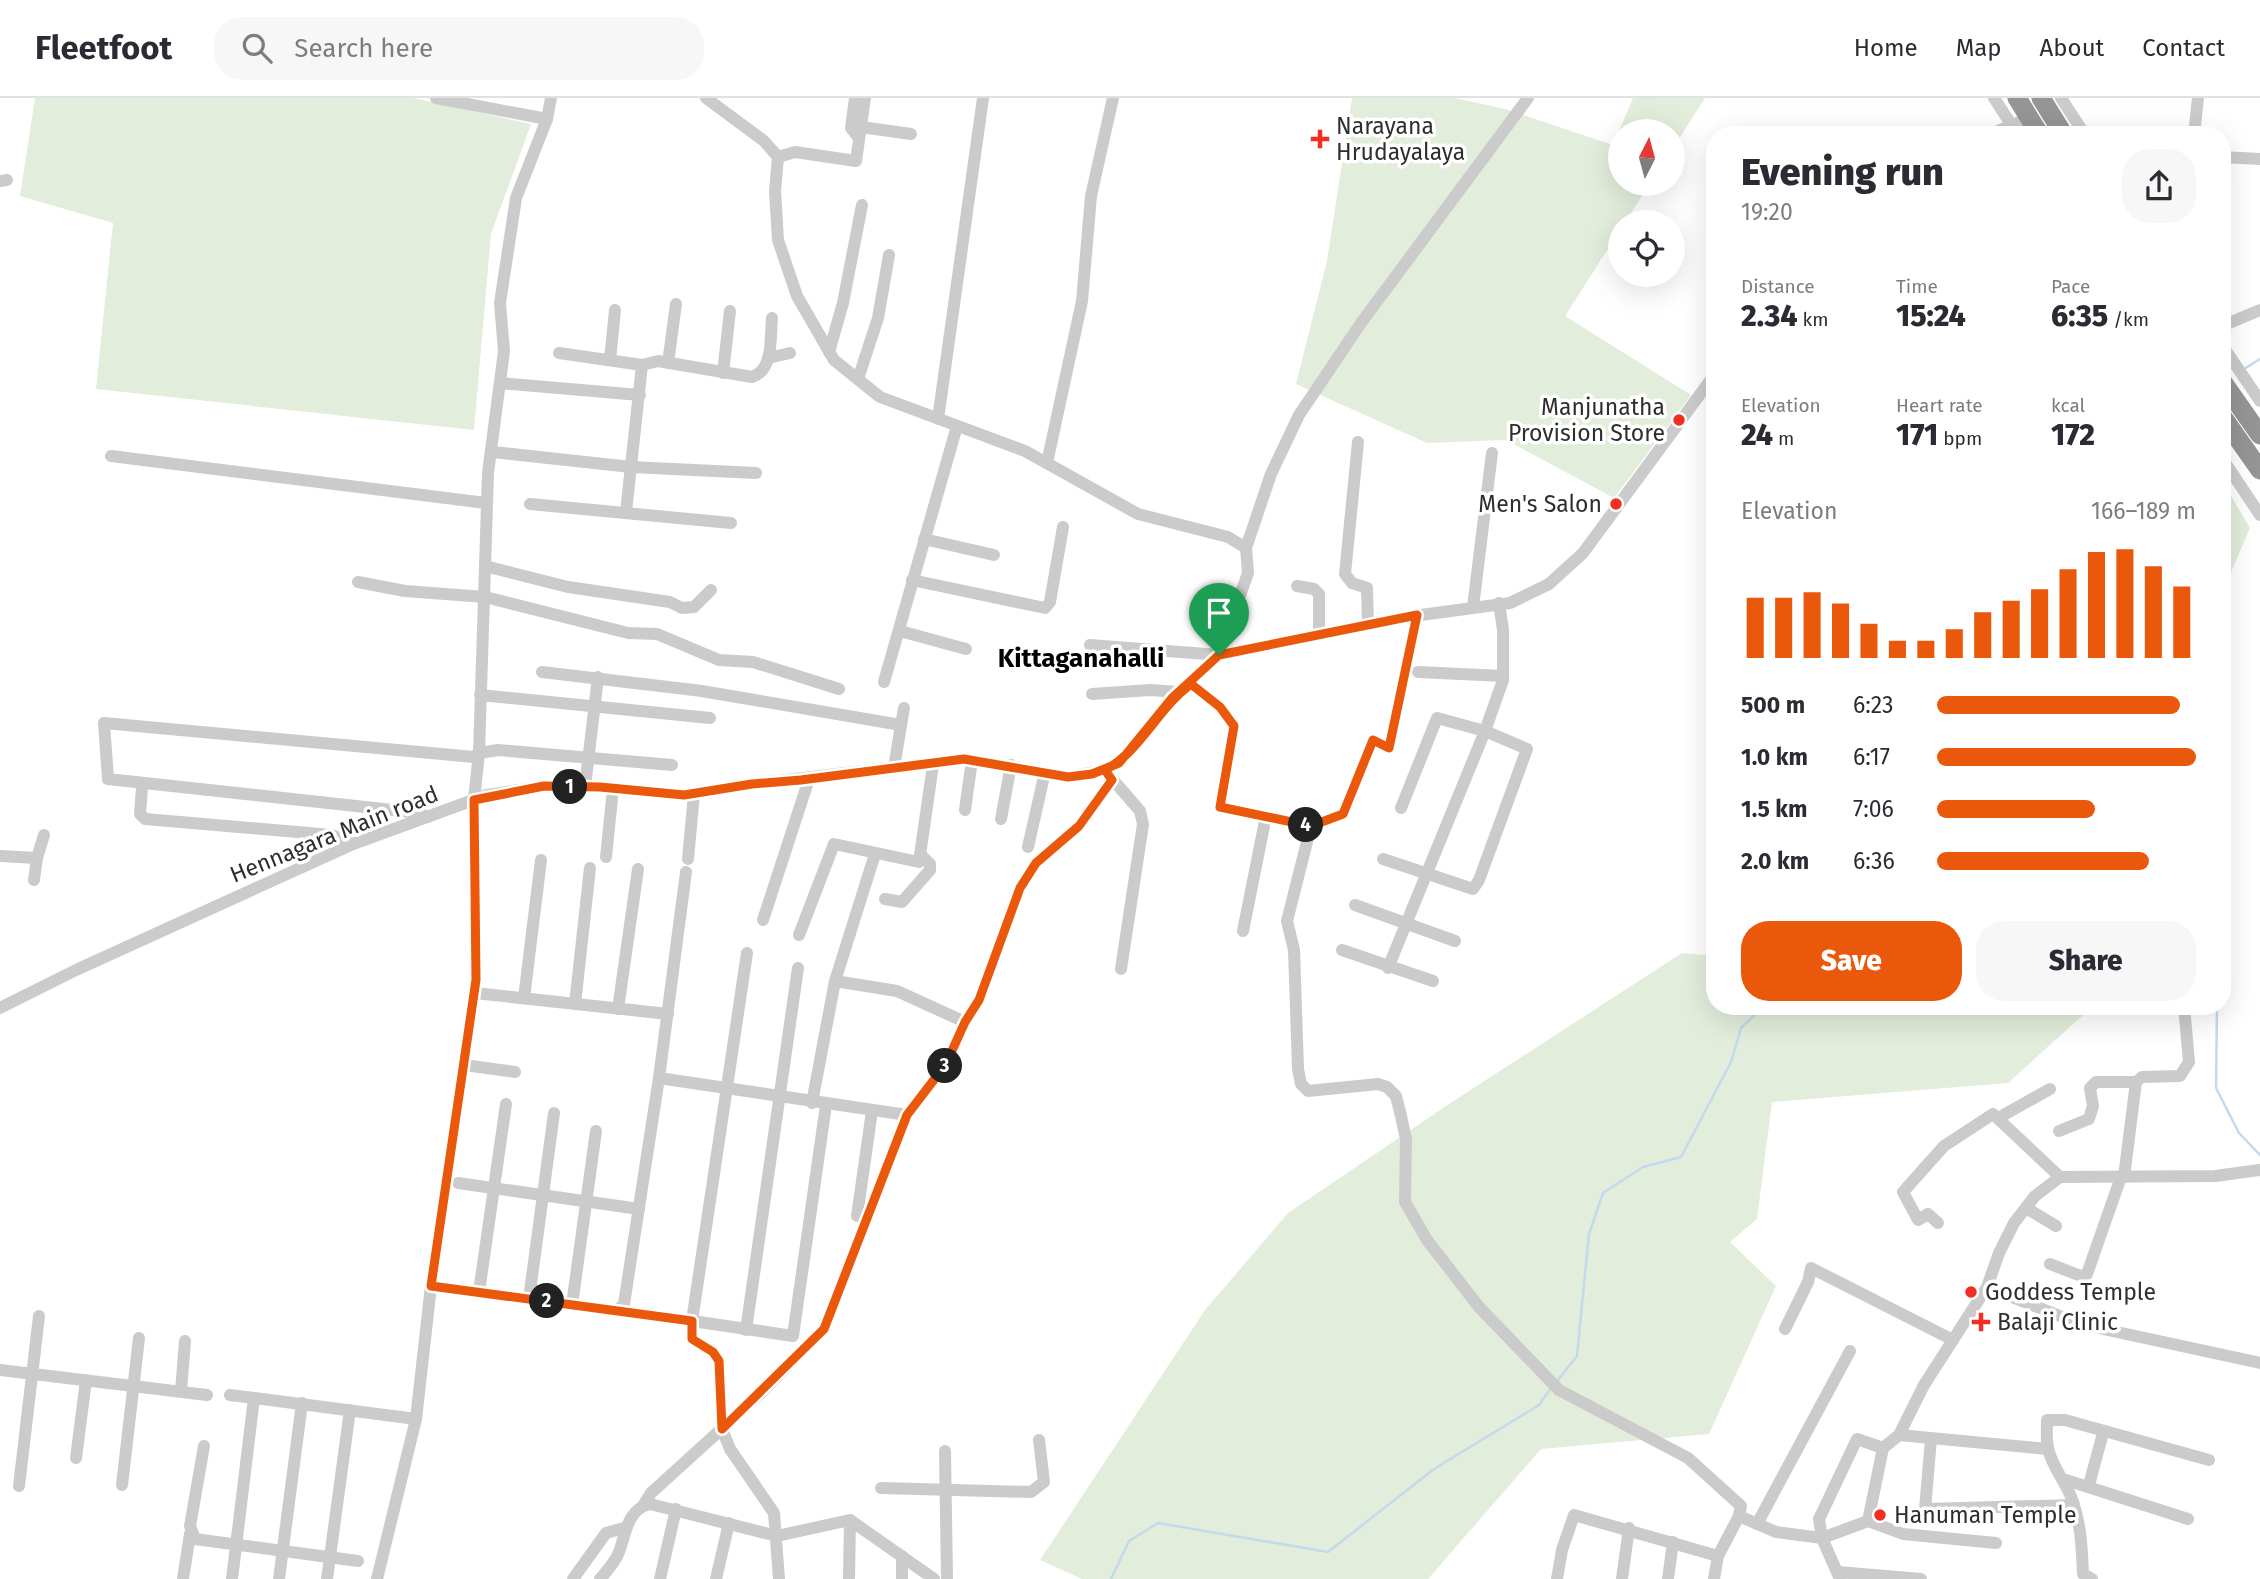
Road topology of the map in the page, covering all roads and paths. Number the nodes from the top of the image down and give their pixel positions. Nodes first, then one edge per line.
1 (436, 98) edge
2 (551, 98) edge
3 (706, 98) edge
4 (855, 98) edge
5 (865, 98) edge
6 (984, 98) edge
7 (1113, 98) edge
8 (1528, 98) edge
9 (1994, 98) edge
10 (2017, 98) edge
11 (2041, 98) edge
12 (2061, 98) edge
13 (2198, 98) edge
14 (547, 119) junction
15 (2023, 126) edge
16 (2024, 126) edge
17 (2058, 126) edge
18 (2079, 126) edge
19 (2195, 126) edge
20 (860, 133) junction
21 (911, 134) dead end
22 (778, 157) junction
23 (2231, 157) edge
24 (2260, 159) edge
25 (862, 205) dead end
26 (889, 256) dead end
27 (676, 304) dead end
28 (615, 310) dead end
29 (2260, 310) edge
30 (730, 311) dead end
31 (772, 318) dead end
32 (2231, 322) edge
33 (829, 352) junction
34 (559, 353) dead end
35 (790, 353) dead end
36 (768, 358) junction
37 (2231, 359) edge
38 (610, 360) junction
39 (668, 363) junction
40 (642, 365) junction
41 (723, 373) junction
42 (858, 379) junction
43 (500, 383) junction
44 (1706, 386) edge
45 (2231, 394) edge
46 (640, 395) junction
47 (2260, 401) edge
48 (938, 419) junction
49 (957, 426) junction
50 (2231, 429) edge
51 (2260, 435) edge
52 (1358, 442) dead end
53 (493, 452) junction
54 (1492, 453) dead end
55 (111, 456) dead end
56 (1047, 463) junction
57 (631, 467) junction
58 (2259, 470) edge
59 (2231, 472) edge
60 (756, 473) dead end
61 (486, 503) junction
62 (530, 504) dead end
63 (626, 512) junction
64 (2260, 515) edge
65 (731, 523) dead end
66 (1063, 527) dead end
67 (924, 540) junction
68 (1246, 548) junction
69 (994, 555) dead end
70 (485, 566) junction
71 (912, 580) junction
72 (358, 582) dead end
73 (1297, 586) dead end
74 (711, 590) dead end
75 (485, 597) junction
76 (1499, 603) junction
77 (1474, 607) junction
78 (1417, 615) junction
79 (1368, 624) junction
80 (900, 631) junction
81 (1319, 634) junction
82 (1090, 645) dead end
83 (966, 649) dead end
84 (1219, 655) junction
85 (542, 672) dead end
86 (1418, 672) dead end
87 (1503, 676) junction
88 (598, 677) junction
89 (884, 682) dead end
90 (1191, 684) junction
91 (839, 689) dead end
92 (1179, 692) junction
93 (1092, 694) dead end
94 (480, 695) junction
95 (594, 707) junction
96 (904, 708) dead end
97 (710, 719) dead end
98 (901, 724) junction
99 (1485, 731) junction
100 (479, 752) junction
101 (588, 756) junction
102 (972, 760) junction
103 (672, 765) dead end
104 (933, 765) junction
105 (1011, 765) junction
106 (894, 768) junction
107 (1045, 772) junction
108 (1108, 775) junction
109 (808, 779) junction
110 (585, 787) junction
111 (142, 788) dead end
112 (613, 789) junction
113 (694, 794) junction
114 (474, 800) junction
115 (1401, 808) dead end
116 (965, 810) dead end
117 (1266, 816) junction
118 (428, 817) junction
119 (1001, 818) dead end
120 (1311, 826) junction
121 (44, 835) dead end
122 (353, 844) junction
123 (1028, 847) dead end
124 (875, 854) junction
125 (0, 856) edge
126 (922, 856) junction
127 (606, 857) dead end
128 (37, 858) junction
129 (1383, 859) dead end
130 (541, 860) dead end
131 (590, 868) dead end
132 (638, 869) dead end
133 (1426, 874) junction
134 (34, 880) dead end
135 (885, 899) dead end
136 (1355, 905) dead end
137 (763, 920) dead end
138 (1405, 922) junction
139 (1243, 931) dead end
140 (799, 934) dead end
141 (1455, 941) dead end
142 (1342, 950) dead end
143 (747, 953) dead end
144 (798, 968) dead end
145 (1388, 968) junction
146 (1121, 969) dead end
147 (835, 981) junction
148 (1433, 981) dead end
149 (475, 993) junction
150 (524, 998) junction
151 (575, 1004) junction
152 (0, 1008) edge
153 (618, 1009) junction
154 (667, 1014) junction
155 (2185, 1015) edge
156 (965, 1022) junction
157 (464, 1065) junction
158 (514, 1072) dead end
159 (659, 1078) junction
160 (2136, 1082) junction
161 (727, 1089) junction
162 (2050, 1089) dead end
163 (779, 1097) junction
164 (812, 1103) junction
165 (506, 1104) dead end
166 (826, 1105) junction
167 (872, 1111) junction
168 (554, 1113) dead end
169 (907, 1115) junction
170 (2000, 1117) junction
171 (596, 1131) dead end
172 (2059, 1131) dead end
173 (2260, 1170) edge
174 (2060, 1177) junction
175 (2122, 1177) junction
176 (458, 1184) dead end
177 (494, 1188) junction
178 (542, 1195) junction
179 (586, 1201) junction
180 (2025, 1208) junction
181 (639, 1209) junction
182 (857, 1216) dead end
183 (1938, 1223) dead end
184 (2056, 1226) dead end
185 (2050, 1264) dead end
186 (431, 1286) junction
187 (1987, 1287) junction
188 (479, 1292) junction
189 (528, 1299) junction
190 (572, 1305) junction
191 (619, 1310) junction
192 (40, 1316) dead end
193 (692, 1321) junction
194 (1786, 1329) dead end
195 (746, 1330) junction
196 (139, 1338) dead end
197 (1953, 1340) junction
198 (186, 1341) dead end
199 (1850, 1351) dead end
200 (2260, 1363) edge
201 (0, 1370) edge
202 (32, 1374) junction
203 (86, 1380) junction
204 (134, 1386) junction
205 (181, 1391) junction
206 (208, 1395) dead end
207 (230, 1395) dead end
208 (254, 1398) junction
209 (302, 1404) junction
210 (350, 1410) junction
211 (416, 1419) junction
212 (722, 1429) junction
213 (2103, 1433) junction
214 (1899, 1435) junction
215 (1931, 1439) junction
216 (1039, 1440) dead end
217 (204, 1446) dead end
218 (1883, 1448) junction
219 (2048, 1449) junction
220 (945, 1451) dead end
221 (76, 1458) dead end
222 (2209, 1460) dead end
223 (2066, 1479) junction
224 (122, 1485) dead end
225 (2089, 1485) junction
226 (19, 1486) dead end
227 (881, 1488) dead end
228 (946, 1490) junction
229 (2074, 1505) junction
230 (643, 1506) junction
231 (676, 1509) junction
232 (1739, 1516) junction
233 (2188, 1519) dead end
234 (850, 1520) junction
235 (1868, 1521) junction
236 (729, 1523) junction
237 (1757, 1524) junction
238 (624, 1528) junction
239 (1629, 1528) junction
240 (190, 1534) junction
241 (777, 1536) junction
242 (1822, 1538) junction
243 (1674, 1542) junction
244 (1996, 1543) dead end
245 (237, 1544) junction
246 (282, 1551) junction
247 (902, 1556) junction
248 (1718, 1556) junction
249 (330, 1558) junction
250 (358, 1561) dead end
251 (1839, 1575) edge
252 (2085, 1577) edge
253 (183, 1579) edge
254 (232, 1579) edge
255 (279, 1579) edge
256 (327, 1579) edge
257 (377, 1579) edge
258 (573, 1579) edge
259 (600, 1579) edge
260 (660, 1579) edge
261 (716, 1579) edge
262 (779, 1579) edge
263 (849, 1579) edge
264 (902, 1579) edge
265 (934, 1579) edge
266 (947, 1579) edge
267 (1557, 1579) edge
268 (1622, 1579) edge
269 (1668, 1579) edge
270 (1714, 1579) edge
271 (1921, 1579) edge

1 - 14 street
2 - 14 street
3 - 22 street
4 - 20 street
5 - 20 street
6 - 48 street
7 - 56 street
8 - 68 street
9 - 15 street
10 - 16 highway
11 - 17 highway
12 - 18 street
13 - 19 street
14 - 43 street
20 - 21 street
20 - 22 street
22 - 33 street
23 - 24 street
25 - 33 street
26 - 42 street
27 - 39 street
28 - 38 street
29 - 32 street
30 - 41 street
31 - 36 street
33 - 42 street
34 - 38 street
35 - 36 street
36 - 41 street
37 - 47 street
38 - 40 street
39 - 40 street
39 - 41 street
40 - 46 street
42 - 48 street
43 - 46 street
43 - 53 street
44 - 76 street
45 - 51 highway
46 - 57 street
48 - 49 street
49 - 56 street
49 - 67 street
50 - 58 highway
52 - 79 street
53 - 57 street
53 - 61 street
54 - 77 street
55 - 61 street
56 - 68 street
57 - 60 street
57 - 63 street
59 - 64 street
61 - 70 street
62 - 63 street
63 - 65 street
66 - 71 street
67 - 69 street
67 - 71 street
68 - 84 street
70 - 74 street
70 - 75 street
71 - 80 street
72 - 75 street
73 - 81 street
75 - 91 street
75 - 94 street
76 - 77 street
76 - 87 street
77 - 78 street
78 - 79 street
78 - 120 street
79 - 81 street
80 - 83 street
80 - 89 street
81 - 84 street
82 - 84 street
84 - 90 street, Hennagara Main road
85 - 88 street
86 - 87 street
87 - 99 street
88 - 95 street
88 - 98 street
90 - 92 street, Hennagara Main road
90 - 117 street
92 - 93 street
92 - 108 street, Hennagara Main road
94 - 95 street
94 - 100 street
95 - 97 street
95 - 101 street
96 - 98 street
98 - 106 street
99 - 115 street
99 - 133 street
99 - 133 street
100 - 101 street
100 - 114 street
100 - 118 street
101 - 103 street
101 - 110 street
102 - 104 street, Hennagara Main road
102 - 105 street, Hennagara Main road
102 - 116 street
104 - 106 street, Hennagara Main road
104 - 126 street
105 - 107 street, Hennagara Main road
105 - 119 street
106 - 109 street, Hennagara Main road
107 - 108 street, Hennagara Main road
107 - 123 street
108 - 146 street
108 - 156 street
109 - 113 street, Hennagara Main road
109 - 137 street
110 - 112 street, Hennagara Main road
110 - 114 street, Hennagara Main road
111 - 122 street
112 - 113 street, Hennagara Main road
112 - 127 street
113 - 154 street
114 - 118 street, Hennagara Main road
114 - 149 street
117 - 120 street
117 - 139 street
118 - 122 street, Hennagara Main road
120 - 232 street
121 - 128 street
122 - 152 street, Hennagara Main road
124 - 126 street
124 - 140 street
124 - 147 street
125 - 128 street
126 - 135 street
128 - 134 street
129 - 133 street
130 - 150 street
131 - 151 street
132 - 153 street
133 - 138 street
136 - 138 street
138 - 141 street
138 - 145 street
142 - 145 street
143 - 161 street
144 - 163 street
145 - 148 street
147 - 156 street
147 - 164 street
149 - 150 street
149 - 157 street
150 - 151 street
151 - 153 street
153 - 154 street
154 - 159 street
155 - 160 street
156 - 169 street
157 - 158 street
157 - 186 street
159 - 161 street
159 - 181 street
160 - 172 street
160 - 175 street
161 - 163 street
161 - 193 street
162 - 170 street
163 - 164 street
163 - 195 street
164 - 166 street
165 - 177 street
166 - 167 street
166 - 195 street
167 - 169 street
167 - 182 street
168 - 178 street
169 - 212 street
170 - 174 street
170 - 183 street
171 - 179 street
173 - 175 street
174 - 175 street
174 - 180 street
175 - 185 street
176 - 177 street
177 - 178 street
177 - 188 street
178 - 179 street
178 - 189 street
179 - 181 street
179 - 190 street
180 - 184 street
180 - 187 street
181 - 191 street
186 - 188 street
186 - 211 street
187 - 197 street
187 - 200 street
188 - 189 street
189 - 190 street
190 - 191 street
191 - 193 street
192 - 202 street
193 - 195 street
193 - 212 street
194 - 197 street
196 - 204 street
197 - 214 street
198 - 205 street
199 - 237 street
201 - 202 street
202 - 203 street
202 - 226 street
203 - 204 street
203 - 221 street
204 - 205 street
204 - 224 street
205 - 206 street
207 - 208 street
208 - 209 street
208 - 245 street
209 - 210 street
209 - 246 street
210 - 211 street
210 - 249 street
211 - 257 street
212 - 230 street
212 - 241 street
213 - 219 street
213 - 222 street
213 - 225 street
214 - 215 street
214 - 218 street
215 - 219 street
215 - 229 street
216 - 228 street
217 - 240 street
218 - 235 street
218 - 242 street
219 - 223 street
220 - 228 street
223 - 225 street
223 - 229 street
225 - 233 street
227 - 228 street
228 - 266 street
229 - 252 street
230 - 231 street
230 - 238 street
231 - 236 street
231 - 260 street
232 - 237 street
232 - 248 street
234 - 241 street
234 - 247 street
234 - 263 street
235 - 242 street
235 - 244 street
236 - 241 street
236 - 261 street
237 - 242 street
238 - 258 street
238 - 259 street
239 - 243 street
239 - 267 street
239 - 268 street
240 - 245 street
240 - 253 street
241 - 262 street
242 - 251 street
243 - 248 street
243 - 269 street
245 - 246 street
245 - 254 street
246 - 249 street
246 - 255 street
247 - 264 street
247 - 265 street
248 - 270 street
249 - 250 street
249 - 256 street
251 - 271 street

